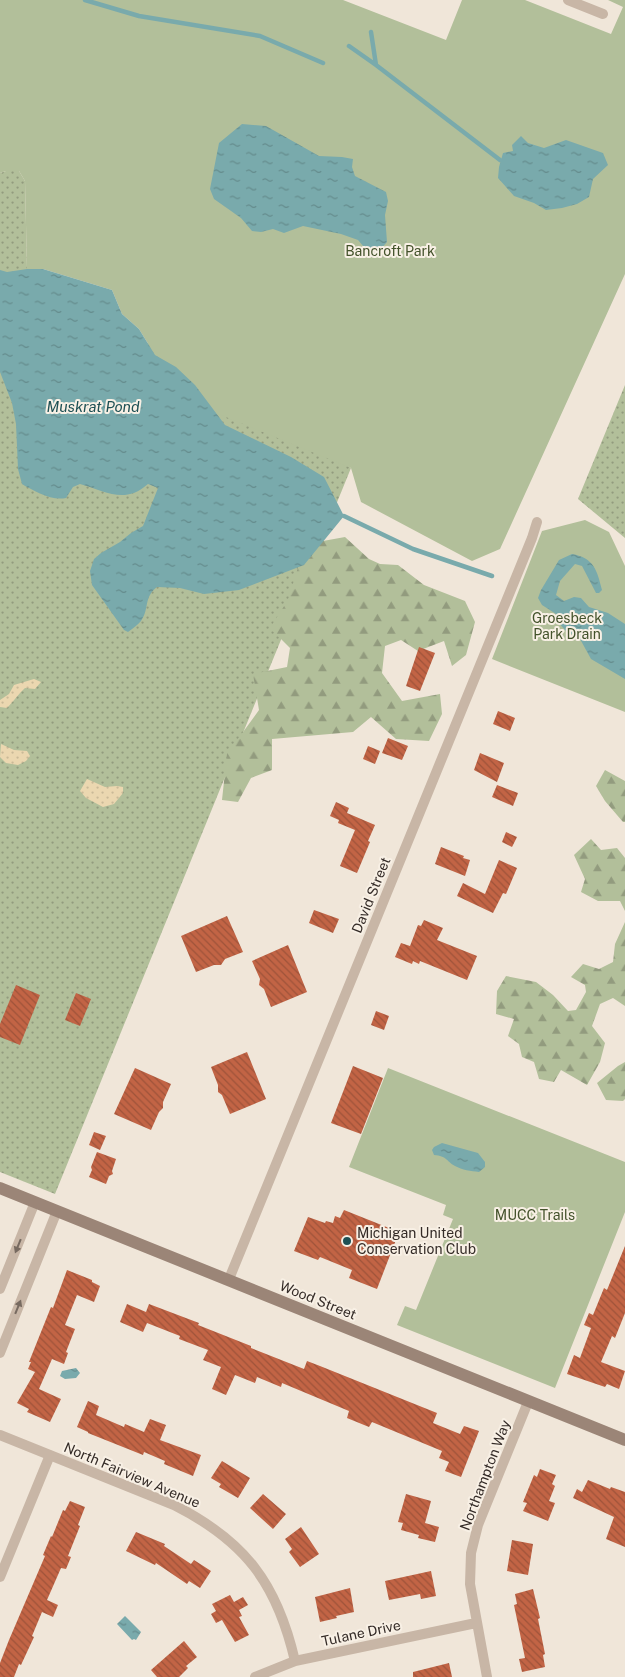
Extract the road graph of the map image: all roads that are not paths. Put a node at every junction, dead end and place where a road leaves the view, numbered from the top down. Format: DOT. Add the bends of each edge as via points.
graph roads {
  1 [pos="568,0"];
  2 [pos="603,14"];
  3 [pos="537,522"];
  4 [pos="0,1188"];
  5 [pos="35,1202"];
  6 [pos="57,1211"];
  7 [pos="229,1279"];
  8 [pos="0,1289"];
  9 [pos="0,1353"];
  10 [pos="528,1402"];
  11 [pos="0,1435"];
  12 [pos="625,1440"];
  13 [pos="50,1455"];
  14 [pos="0,1577"];
  15 [pos="476,1623"];
  16 [pos="295,1661"];
  17 [pos="254,1677"];
  18 [pos="487,1677"];
  1 -- 2 [label="street"];
  3 -- 7 [label="street, David Street"];
  4 -- 5 [label="street, Wood Street"];
  5 -- 6 [label="street, Wood Street"];
  5 -- 8 [label="street, one-way"];
  6 -- 7 [label="street, Wood Street"];
  9 -- 6 [label="street, one-way"];
  7 -- 10 [label="street, Wood Street"];
  10 -- 12 [label="street, Wood Street"];
  10 -- 15 [label="street, Northampton Way" via="478,1525 471,1553 470,1584"];
  11 -- 13 [label="street, North Fairview Avenue"];
  13 -- 14 [label="street"];
  13 -- 16 [label="street, North Fairview Avenue" via="174,1505 220,1531 254,1564 266,1582 288,1632"];
  15 -- 16 [label="street, Tulane Drive"];
  15 -- 18 [label="street, Northampton Way"];
  16 -- 17 [label="street, Tulane Drive"];
}
